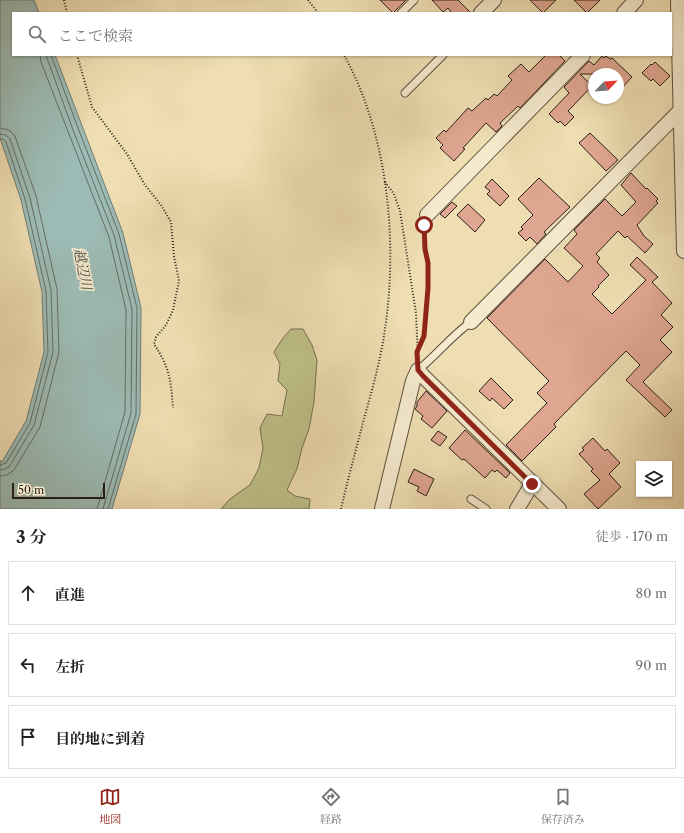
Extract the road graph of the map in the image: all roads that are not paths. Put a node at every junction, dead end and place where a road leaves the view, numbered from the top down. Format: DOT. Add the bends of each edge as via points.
graph roads {
  1 [pos="414,0"];
  2 [pos="494,0"];
  3 [pos="636,0"];
  4 [pos="678,0"];
  5 [pos="402,12"];
  6 [pos="482,12"];
  7 [pos="625,12"];
  8 [pos="442,56"];
  9 [pos="582,56"];
  10 [pos="405,92"];
  11 [pos="681,110"];
  12 [pos="427,215"];
  13 [pos="684,251"];
  14 [pos="471,322"];
  15 [pos="418,370"];
  16 [pos="532,484"];
  17 [pos="471,499"];
  18 [pos="382,509"];
  19 [pos="486,509"];
  20 [pos="517,509"];
  21 [pos="559,509"];
  1 -- 5 [label="lane"];
  2 -- 6 [label="street"];
  3 -- 7 [label="street"];
  4 -- 11 [label="street"];
  8 -- 10 [label="lane"];
  9 -- 12 [label="street"];
  11 -- 13 [label="street"];
  11 -- 14 [label="street"];
  14 -- 15 [label="lane" via="458,331"];
  15 -- 16 [label="street"];
  15 -- 18 [label="street" via="413,381"];
  16 -- 20 [label="street"];
  16 -- 21 [label="street"];
  17 -- 19 [label="lane"];
}
